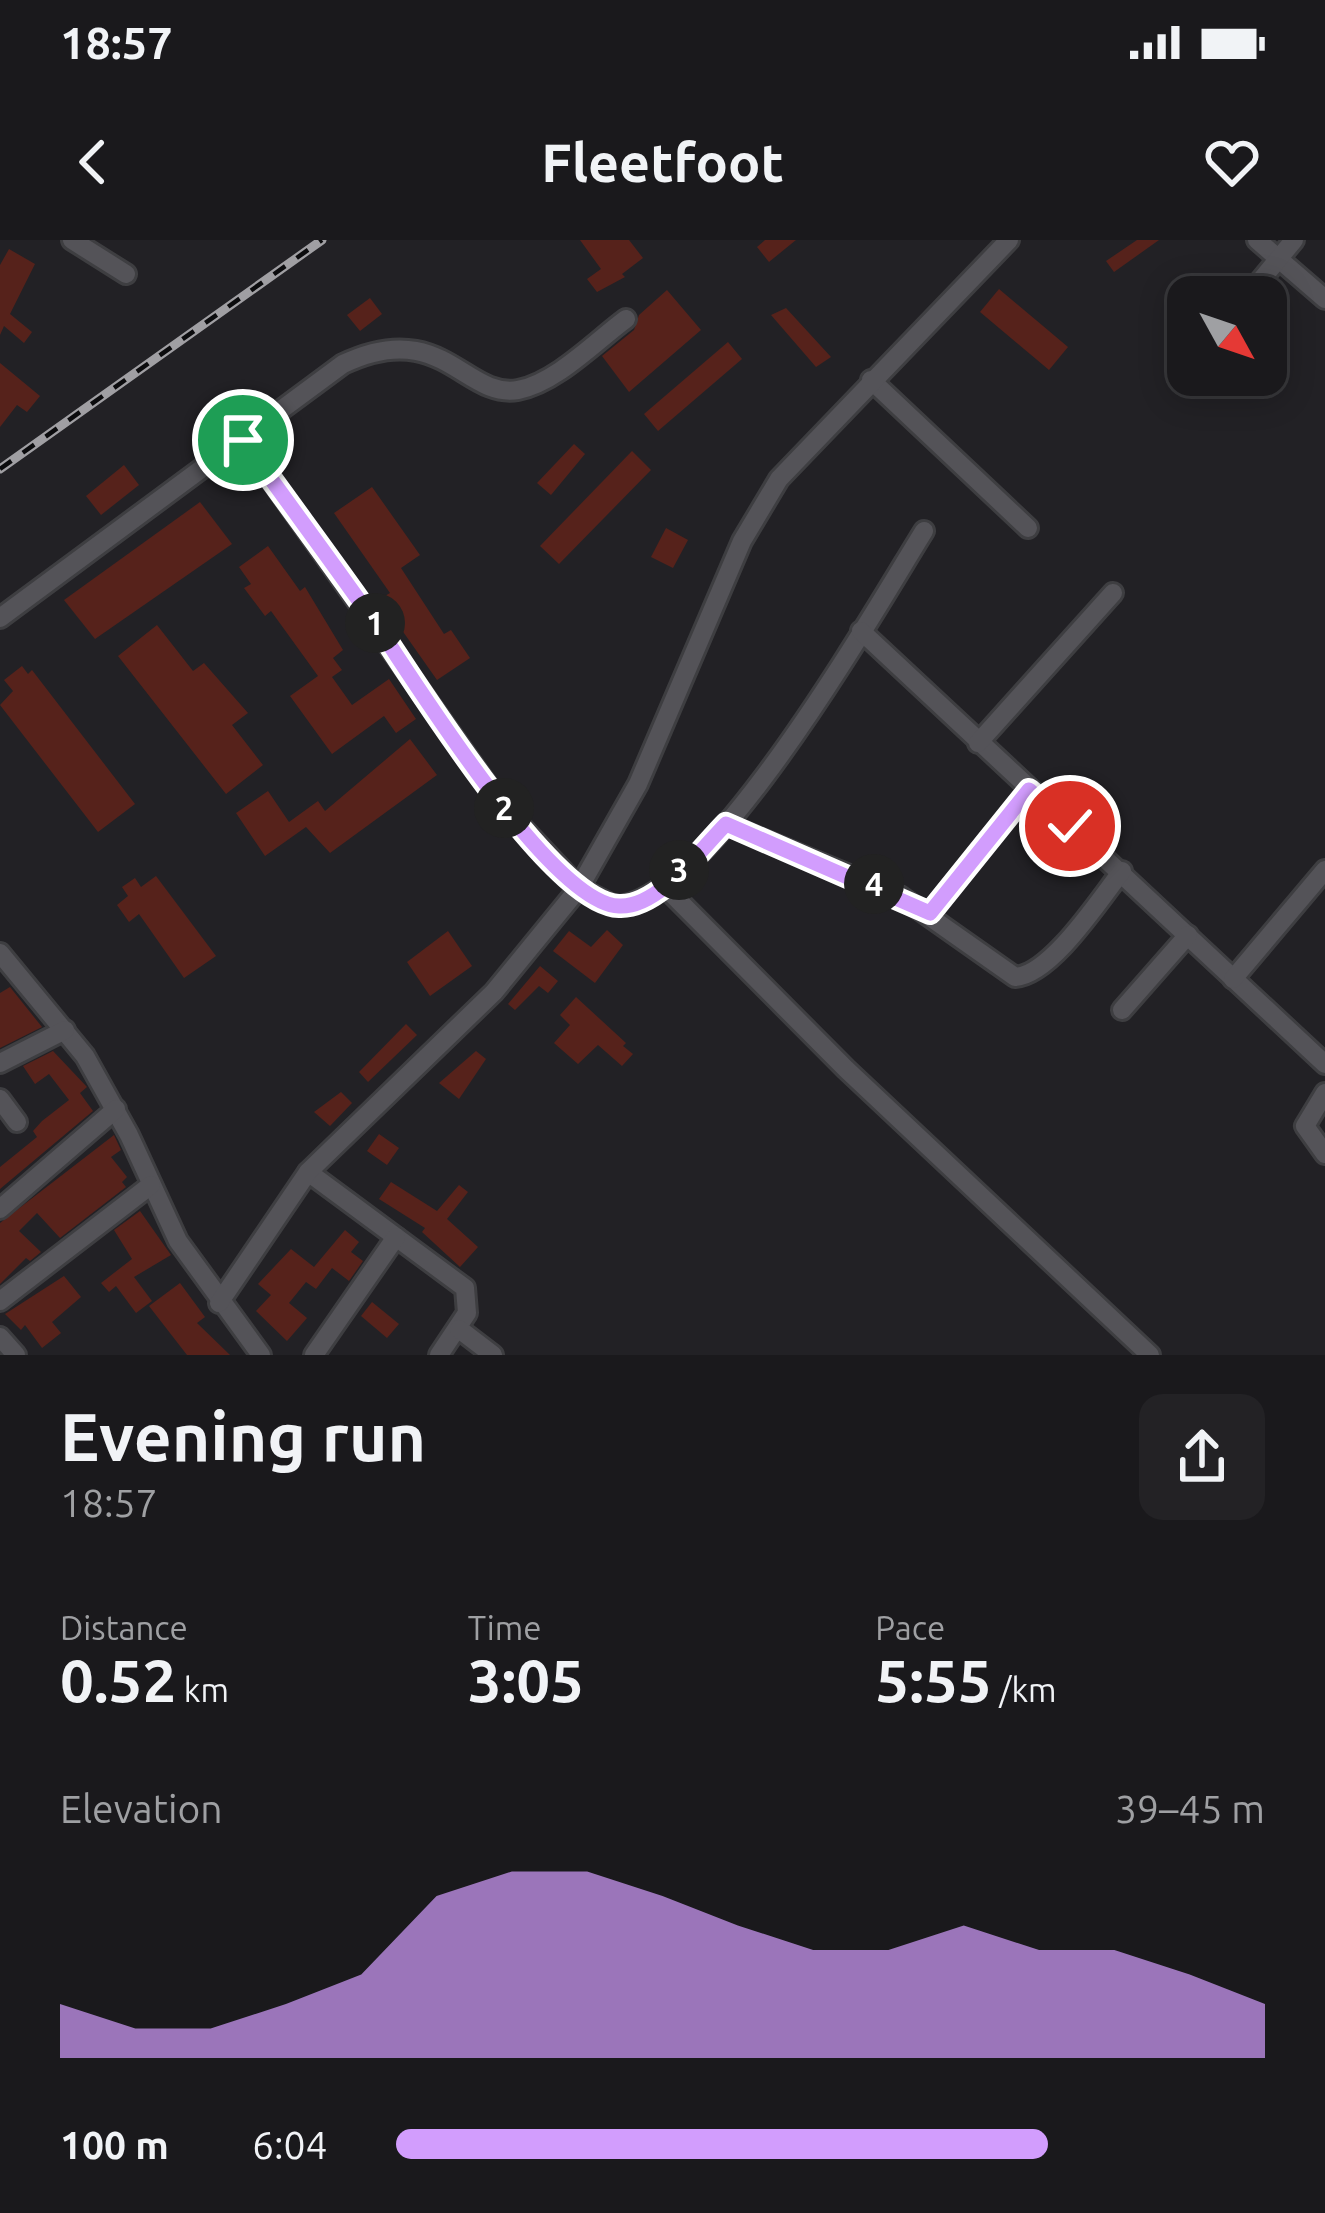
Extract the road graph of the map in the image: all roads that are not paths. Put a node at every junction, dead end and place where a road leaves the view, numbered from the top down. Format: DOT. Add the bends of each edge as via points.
graph roads {
  1 [pos="72,240"];
  2 [pos="1009,240"];
  3 [pos="1257,240"];
  4 [pos="1294,240"];
  5 [pos="1277,260"];
  6 [pos="126,274"];
  7 [pos="1264,276"];
  8 [pos="1325,299"];
  9 [pos="626,319"];
  10 [pos="872,380"];
  11 [pos="243,440"];
  12 [pos="1028,528"];
  13 [pos="924,531"];
  14 [pos="1113,593"];
  15 [pos="0,618"];
  16 [pos="861,632"];
  17 [pos="978,743"];
  18 [pos="1029,790"];
  19 [pos="726,824"];
  20 [pos="1325,870"];
  21 [pos="1122,871"];
  22 [pos="663,885"];
  23 [pos="579,888"];
  24 [pos="930,913"];
  25 [pos="1188,935"];
  26 [pos="0,953"];
  27 [pos="1233,979"];
  28 [pos="1122,1010"];
  29 [pos="65,1030"];
  30 [pos="1321,1053"];
  31 [pos="0,1063"];
  32 [pos="1325,1093"];
  33 [pos="0,1099"];
  34 [pos="116,1108"];
  35 [pos="17,1122"];
  36 [pos="1325,1154"];
  37 [pos="308,1172"];
  38 [pos="151,1185"];
  39 [pos="0,1209"];
  40 [pos="396,1237"];
  41 [pos="0,1301"];
  42 [pos="219,1303"];
  43 [pos="459,1330"];
  44 [pos="0,1337"];
  45 [pos="16,1355"];
  46 [pos="261,1355"];
  47 [pos="314,1355"];
  48 [pos="439,1355"];
  49 [pos="493,1355"];
  50 [pos="1150,1355"];
  1 -- 6 [label="street"];
  2 -- 10 [label="street"];
  3 -- 5 [label="street"];
  4 -- 5 [label="street"];
  5 -- 7 [label="street"];
  5 -- 8 [label="street"];
  9 -- 11 [label="street" via="516,391 420,350 367,353"];
  10 -- 12 [label="street"];
  10 -- 23 [label="street" via="758,509 638,784"];
  11 -- 15 [label="street"];
  11 -- 23 [label="street" via="490,790"];
  13 -- 16 [label="street"];
  14 -- 17 [label="street"];
  16 -- 17 [label="street"];
  16 -- 19 [label="street"];
  17 -- 18 [label="street"];
  18 -- 21 [label="street"];
  18 -- 24 [label="street"];
  19 -- 22 [label="street"];
  19 -- 24 [label="street"];
  20 -- 27 [label="street"];
  21 -- 24 [label="street" via="1054,953 1022,977"];
  21 -- 25 [label="street"];
  22 -- 23 [label="street" via="626,906"];
  22 -- 50 [label="street"];
  23 -- 37 [label="street" via="494,992"];
  25 -- 27 [label="street"];
  25 -- 28 [label="street"];
  26 -- 29 [label="street"];
  27 -- 30 [label="street"];
  29 -- 31 [label="street"];
  29 -- 34 [label="street"];
  32 -- 36 [label="street" via="1305,1126"];
  33 -- 35 [label="street"];
  34 -- 38 [label="street"];
  34 -- 39 [label="street"];
  37 -- 40 [label="street"];
  37 -- 42 [label="street"];
  38 -- 41 [label="street"];
  38 -- 42 [label="street"];
  40 -- 43 [label="street" via="465,1288 469,1306"];
  40 -- 47 [label="street"];
  42 -- 46 [label="street"];
  43 -- 48 [label="street"];
  43 -- 49 [label="street"];
  44 -- 45 [label="street"];
}
